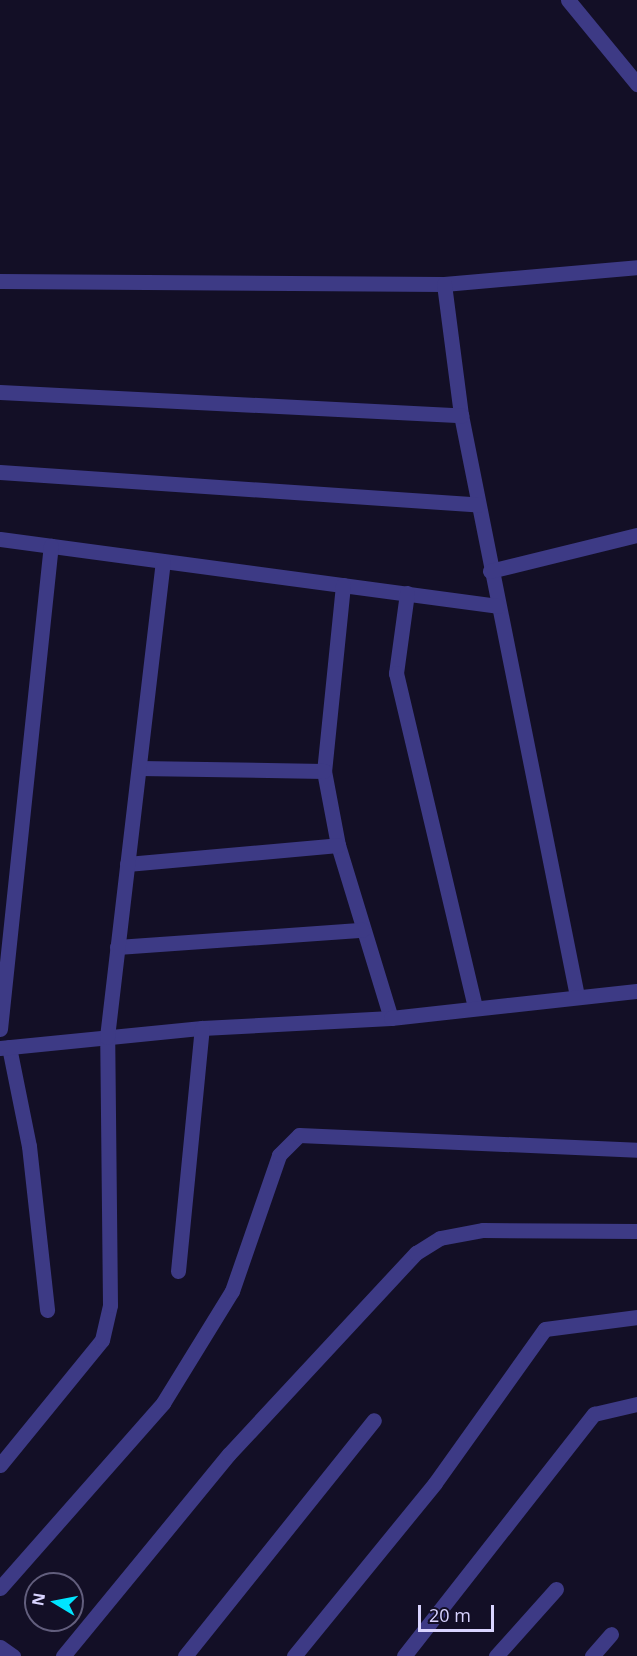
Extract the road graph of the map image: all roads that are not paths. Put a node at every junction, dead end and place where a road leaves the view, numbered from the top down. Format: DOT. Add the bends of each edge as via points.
graph roads {
  1 [pos="568,0"];
  2 [pos="637,84"];
  3 [pos="637,267"];
  4 [pos="0,281"];
  5 [pos="444,284"];
  6 [pos="0,392"];
  7 [pos="461,415"];
  8 [pos="0,472"];
  9 [pos="478,505"];
  10 [pos="637,535"];
  11 [pos="0,539"];
  12 [pos="51,546"];
  13 [pos="162,561"];
  14 [pos="490,571"];
  15 [pos="343,585"];
  16 [pos="407,593"];
  17 [pos="498,606"];
  18 [pos="139,768"];
  19 [pos="324,771"];
  20 [pos="338,845"];
  21 [pos="127,864"];
  22 [pos="362,930"];
  23 [pos="117,947"];
  24 [pos="637,991"];
  25 [pos="578,996"];
  26 [pos="475,1008"];
  27 [pos="391,1018"];
  28 [pos="202,1028"];
  29 [pos="0,1029"];
  30 [pos="107,1037"];
  31 [pos="4,1047"];
  32 [pos="637,1150"];
  33 [pos="637,1232"];
  34 [pos="178,1271"];
  35 [pos="47,1310"];
  36 [pos="637,1317"];
  37 [pos="637,1404"];
  38 [pos="374,1420"];
  39 [pos="0,1465"];
  40 [pos="0,1588"];
  41 [pos="556,1589"];
  42 [pos="611,1634"];
  43 [pos="0,1647"];
  44 [pos="13,1656"];
  45 [pos="63,1656"];
  46 [pos="185,1656"];
  47 [pos="294,1656"];
  48 [pos="404,1656"];
  49 [pos="496,1656"];
  50 [pos="592,1656"];
  1 -- 2 [label="street"];
  3 -- 5 [label="street"];
  4 -- 5 [label="street"];
  5 -- 7 [label="street"];
  6 -- 7 [label="street"];
  7 -- 9 [label="street"];
  8 -- 9 [label="street"];
  9 -- 14 [label="street"];
  10 -- 14 [label="street"];
  11 -- 12 [label="street"];
  12 -- 13 [label="street"];
  12 -- 29 [label="street"];
  13 -- 15 [label="street"];
  13 -- 18 [label="street"];
  14 -- 17 [label="street"];
  15 -- 16 [label="street"];
  15 -- 19 [label="street"];
  16 -- 17 [label="street"];
  16 -- 26 [label="street" via="396,673"];
  17 -- 25 [label="street"];
  18 -- 19 [label="street"];
  18 -- 21 [label="street"];
  19 -- 20 [label="street"];
  20 -- 21 [label="street"];
  20 -- 22 [label="street"];
  21 -- 23 [label="street"];
  22 -- 23 [label="street"];
  22 -- 27 [label="street"];
  23 -- 30 [label="street"];
  24 -- 25 [label="street"];
  25 -- 26 [label="street"];
  26 -- 27 [label="street"];
  27 -- 28 [label="street"];
  28 -- 30 [label="street"];
  28 -- 34 [label="street"];
  30 -- 31 [label="street"];
  30 -- 39 [label="street" via="113,1245 102,1341"];
  31 -- 35 [label="street" via="29,1146"];
  32 -- 40 [label="street" via="298,1136 279,1155 232,1291 163,1403"];
  33 -- 45 [label="street" via="483,1230 440,1238 417,1252 236,1445"];
  36 -- 47 [label="street" via="545,1329 435,1483"];
  37 -- 48 [label="street" via="594,1414"];
  38 -- 46 [label="street"];
  41 -- 49 [label="street"];
  42 -- 50 [label="street"];
  43 -- 44 [label="street"];
}
